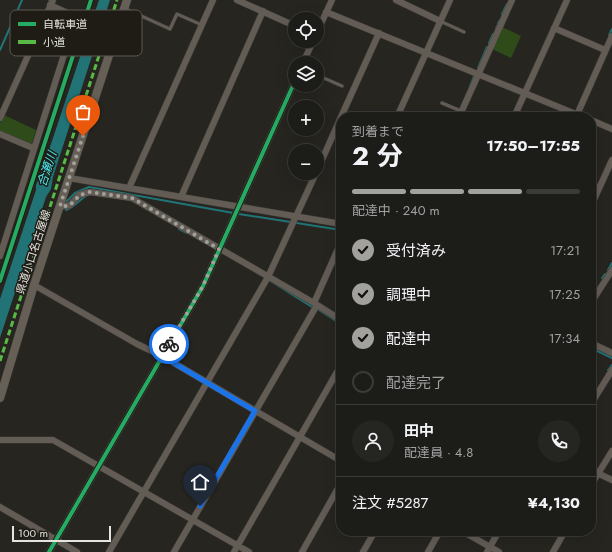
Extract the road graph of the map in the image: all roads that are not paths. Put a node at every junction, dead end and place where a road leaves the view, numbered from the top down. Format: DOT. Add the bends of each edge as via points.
graph roads {
  1 [pos="213,0"];
  2 [pos="237,0"];
  3 [pos="332,0"];
  4 [pos="396,0"];
  5 [pos="450,0"];
  6 [pos="512,0"];
  7 [pos="567,0"];
  8 [pos="52,3"];
  9 [pos="126,4"];
  10 [pos="64,10"];
  11 [pos="137,10"];
  12 [pos="263,12"];
  13 [pos="326,12"];
  14 [pos="142,13"];
  15 [pos="324,16"];
  16 [pos="440,21"];
  17 [pos="288,23"];
  18 [pos="202,25"];
  19 [pos="554,28"];
  20 [pos="464,32"];
  21 [pos="379,34"];
  22 [pos="612,36"];
  23 [pos="606,50"];
  24 [pos="426,53"];
  25 [pos="28,56"];
  26 [pos="63,56"];
  27 [pos="109,56"];
  28 [pos="478,74"];
  29 [pos="324,78"];
  30 [pos="342,86"];
  31 [pos="290,92"];
  32 [pos="525,93"];
  33 [pos="442,103"];
  34 [pos="343,112"];
  35 [pos="399,112"];
  36 [pos="457,112"];
  37 [pos="461,112"];
  38 [pos="516,112"];
  39 [pos="567,112"];
  40 [pos="578,112"];
  41 [pos="0,118"];
  42 [pos="596,122"];
  43 [pos="336,128"];
  44 [pos="612,129"];
  45 [pos="0,134"];
  46 [pos="33,148"];
  47 [pos="324,156"];
  48 [pos="612,160"];
  49 [pos="69,178"];
  50 [pos="313,180"];
  51 [pos="129,188"];
  52 [pos="596,195"];
  53 [pos="180,197"];
  54 [pos="60,206"];
  55 [pos="236,211"];
  56 [pos="295,221"];
  57 [pos="336,224"];
  58 [pos="219,249"];
  59 [pos="336,254"];
  60 [pos="0,256"];
  61 [pos="612,270"];
  62 [pos="268,277"];
  63 [pos="34,285"];
  64 [pos="596,295"];
  65 [pos="315,304"];
  66 [pos="336,317"];
  67 [pos="596,345"];
  68 [pos="612,353"];
  69 [pos="162,356"];
  70 [pos="612,370"];
  71 [pos="336,373"];
  72 [pos="206,382"];
  73 [pos="596,396"];
  74 [pos="0,398"];
  75 [pos="255,411"];
  76 [pos="300,437"];
  77 [pos="0,440"];
  78 [pos="612,451"];
  79 [pos="336,458"];
  80 [pos="99,465"];
  81 [pos="598,473"];
  82 [pos="596,476"];
  83 [pos="612,480"];
  84 [pos="143,491"];
  85 [pos="336,492"];
  86 [pos="0,507"];
  87 [pos="193,520"];
  88 [pos="372,536"];
  89 [pos="437,536"];
  90 [pos="470,536"];
  91 [pos="496,536"];
  92 [pos="562,536"];
  93 [pos="56,540"];
  94 [pos="238,546"];
  95 [pos="489,549"];
  96 [pos="49,552"];
  97 [pos="77,552"];
  98 [pos="109,552"];
  99 [pos="174,552"];
  100 [pos="234,552"];
  101 [pos="249,552"];
  102 [pos="302,552"];
  103 [pos="363,552"];
  104 [pos="428,552"];
  105 [pos="499,552"];
  106 [pos="553,552"];
  1 -- 18 [label="street"];
  2 -- 12 [label="street"];
  3 -- 13 [label="street"];
  4 -- 16 [label="street"];
  5 -- 16 [label="street"];
  6 -- 28 [label="street"];
  7 -- 19 [label="street"];
  8 -- 10 [label="street"];
  9 -- 11 [label="lane"];
  12 -- 17 [label="street"];
  12 -- 53 [label="street"];
  13 -- 15 [label="street"];
  13 -- 21 [label="street"];
  14 -- 18 [label="lane" via="170,29 177,14"];
  16 -- 20 [label="lane"];
  16 -- 24 [label="street"];
  18 -- 51 [label="street"];
  19 -- 23 [label="street"];
  19 -- 32 [label="street"];
  21 -- 24 [label="street"];
  21 -- 34 [label="street"];
  22 -- 23 [label="street"];
  23 -- 40 [label="street"];
  24 -- 28 [label="street"];
  24 -- 35 [label="street"];
  25 -- 41 [label="street"];
  26 -- 46 [label="street"];
  27 -- 49 [label="main road, 県道小口名古屋線"];
  28 -- 32 [label="street"];
  28 -- 37 [label="street"];
  29 -- 30 [label="lane"];
  31 -- 55 [label="street"];
  32 -- 38 [label="street"];
  32 -- 39 [label="street"];
  33 -- 36 [label="lane"];
  42 -- 44 [label="street"];
  43 -- 47 [label="street"];
  45 -- 46 [label="street"];
  46 -- 60 [label="street"];
  48 -- 52 [label="street"];
  49 -- 51 [label="street"];
  49 -- 54 [label="main road, 県道小口名古屋線"];
  50 -- 56 [label="street"];
  51 -- 53 [label="street"];
  53 -- 55 [label="street"];
  54 -- 58 [label="street" via="70,205 80,195 90,192 132,198"];
  54 -- 63 [label="main road, 県道小口名古屋線"];
  55 -- 56 [label="street"];
  55 -- 58 [label="street"];
  56 -- 57 [label="street"];
  56 -- 62 [label="street"];
  58 -- 62 [label="street"];
  58 -- 69 [label="street" via="203,286"];
  59 -- 65 [label="street"];
  61 -- 64 [label="street"];
  62 -- 65 [label="street"];
  62 -- 72 [label="street"];
  63 -- 69 [label="street"];
  63 -- 74 [label="main road, 県道小口名古屋線"];
  65 -- 66 [label="street"];
  65 -- 75 [label="street"];
  67 -- 68 [label="street"];
  69 -- 72 [label="street"];
  69 -- 80 [label="street"];
  70 -- 73 [label="street"];
  71 -- 76 [label="street"];
  72 -- 75 [label="street"];
  72 -- 84 [label="street"];
  75 -- 76 [label="street"];
  75 -- 87 [label="street"];
  76 -- 79 [label="street"];
  76 -- 94 [label="street"];
  77 -- 80 [label="street" via="53,440"];
  78 -- 81 [label="street"];
  80 -- 84 [label="street"];
  80 -- 93 [label="street"];
  81 -- 82 [label="street"];
  81 -- 83 [label="street"];
  84 -- 87 [label="street"];
  84 -- 98 [label="street"];
  85 -- 102 [label="street"];
  86 -- 93 [label="street"];
  87 -- 94 [label="street"];
  87 -- 99 [label="street"];
  88 -- 103 [label="street"];
  89 -- 104 [label="street"];
  90 -- 95 [label="street"];
  91 -- 95 [label="street"];
  92 -- 106 [label="street"];
  93 -- 96 [label="street"];
  93 -- 97 [label="street"];
  94 -- 100 [label="street"];
  94 -- 101 [label="street"];
  95 -- 105 [label="street"];
}
